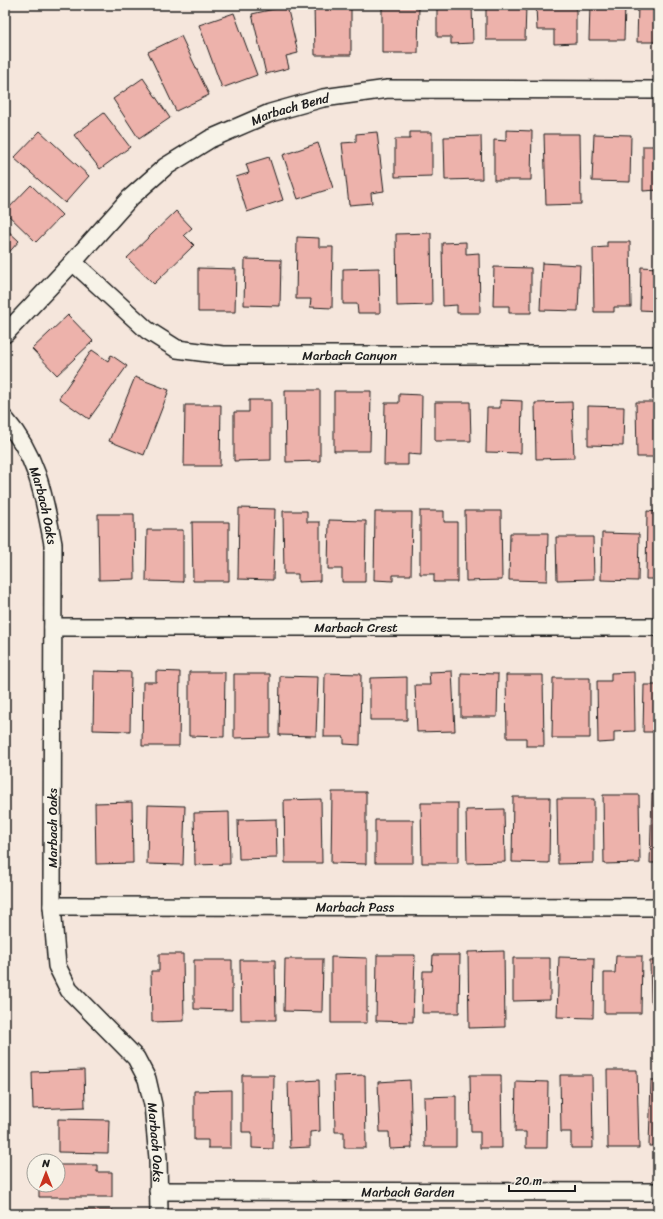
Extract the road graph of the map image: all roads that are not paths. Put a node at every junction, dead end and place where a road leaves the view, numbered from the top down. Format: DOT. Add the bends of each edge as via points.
graph roads {
  1 [pos="658,90"];
  2 [pos="73,262"];
  3 [pos="5,334"];
  4 [pos="658,355"];
  5 [pos="5,419"];
  6 [pos="53,627"];
  7 [pos="658,627"];
  8 [pos="52,906"];
  9 [pos="658,907"];
  10 [pos="158,1191"];
  11 [pos="658,1192"];
  12 [pos="159,1214"];
  1 -- 2 [label="street, Marbach Bend" via="388,89 323,98 270,113 210,139 165,167 130,198"];
  2 -- 3 [label="street, Marbach Bend"];
  2 -- 4 [label="street, Marbach Canyon" via="147,330 177,350 223,355"];
  5 -- 6 [label="street, Marbach Oaks" via="18,434 32,460 42,488 53,544"];
  6 -- 7 [label="street, Marbach Crest"];
  6 -- 8 [label="street, Marbach Oaks"];
  8 -- 9 [label="street, Marbach Pass"];
  8 -- 10 [label="street, Marbach Oaks" via="57,966 69,990 136,1058 148,1079 158,1158"];
  10 -- 11 [label="street, Marbach Garden"];
  10 -- 12 [label="street, Marbach Oaks"];
}
